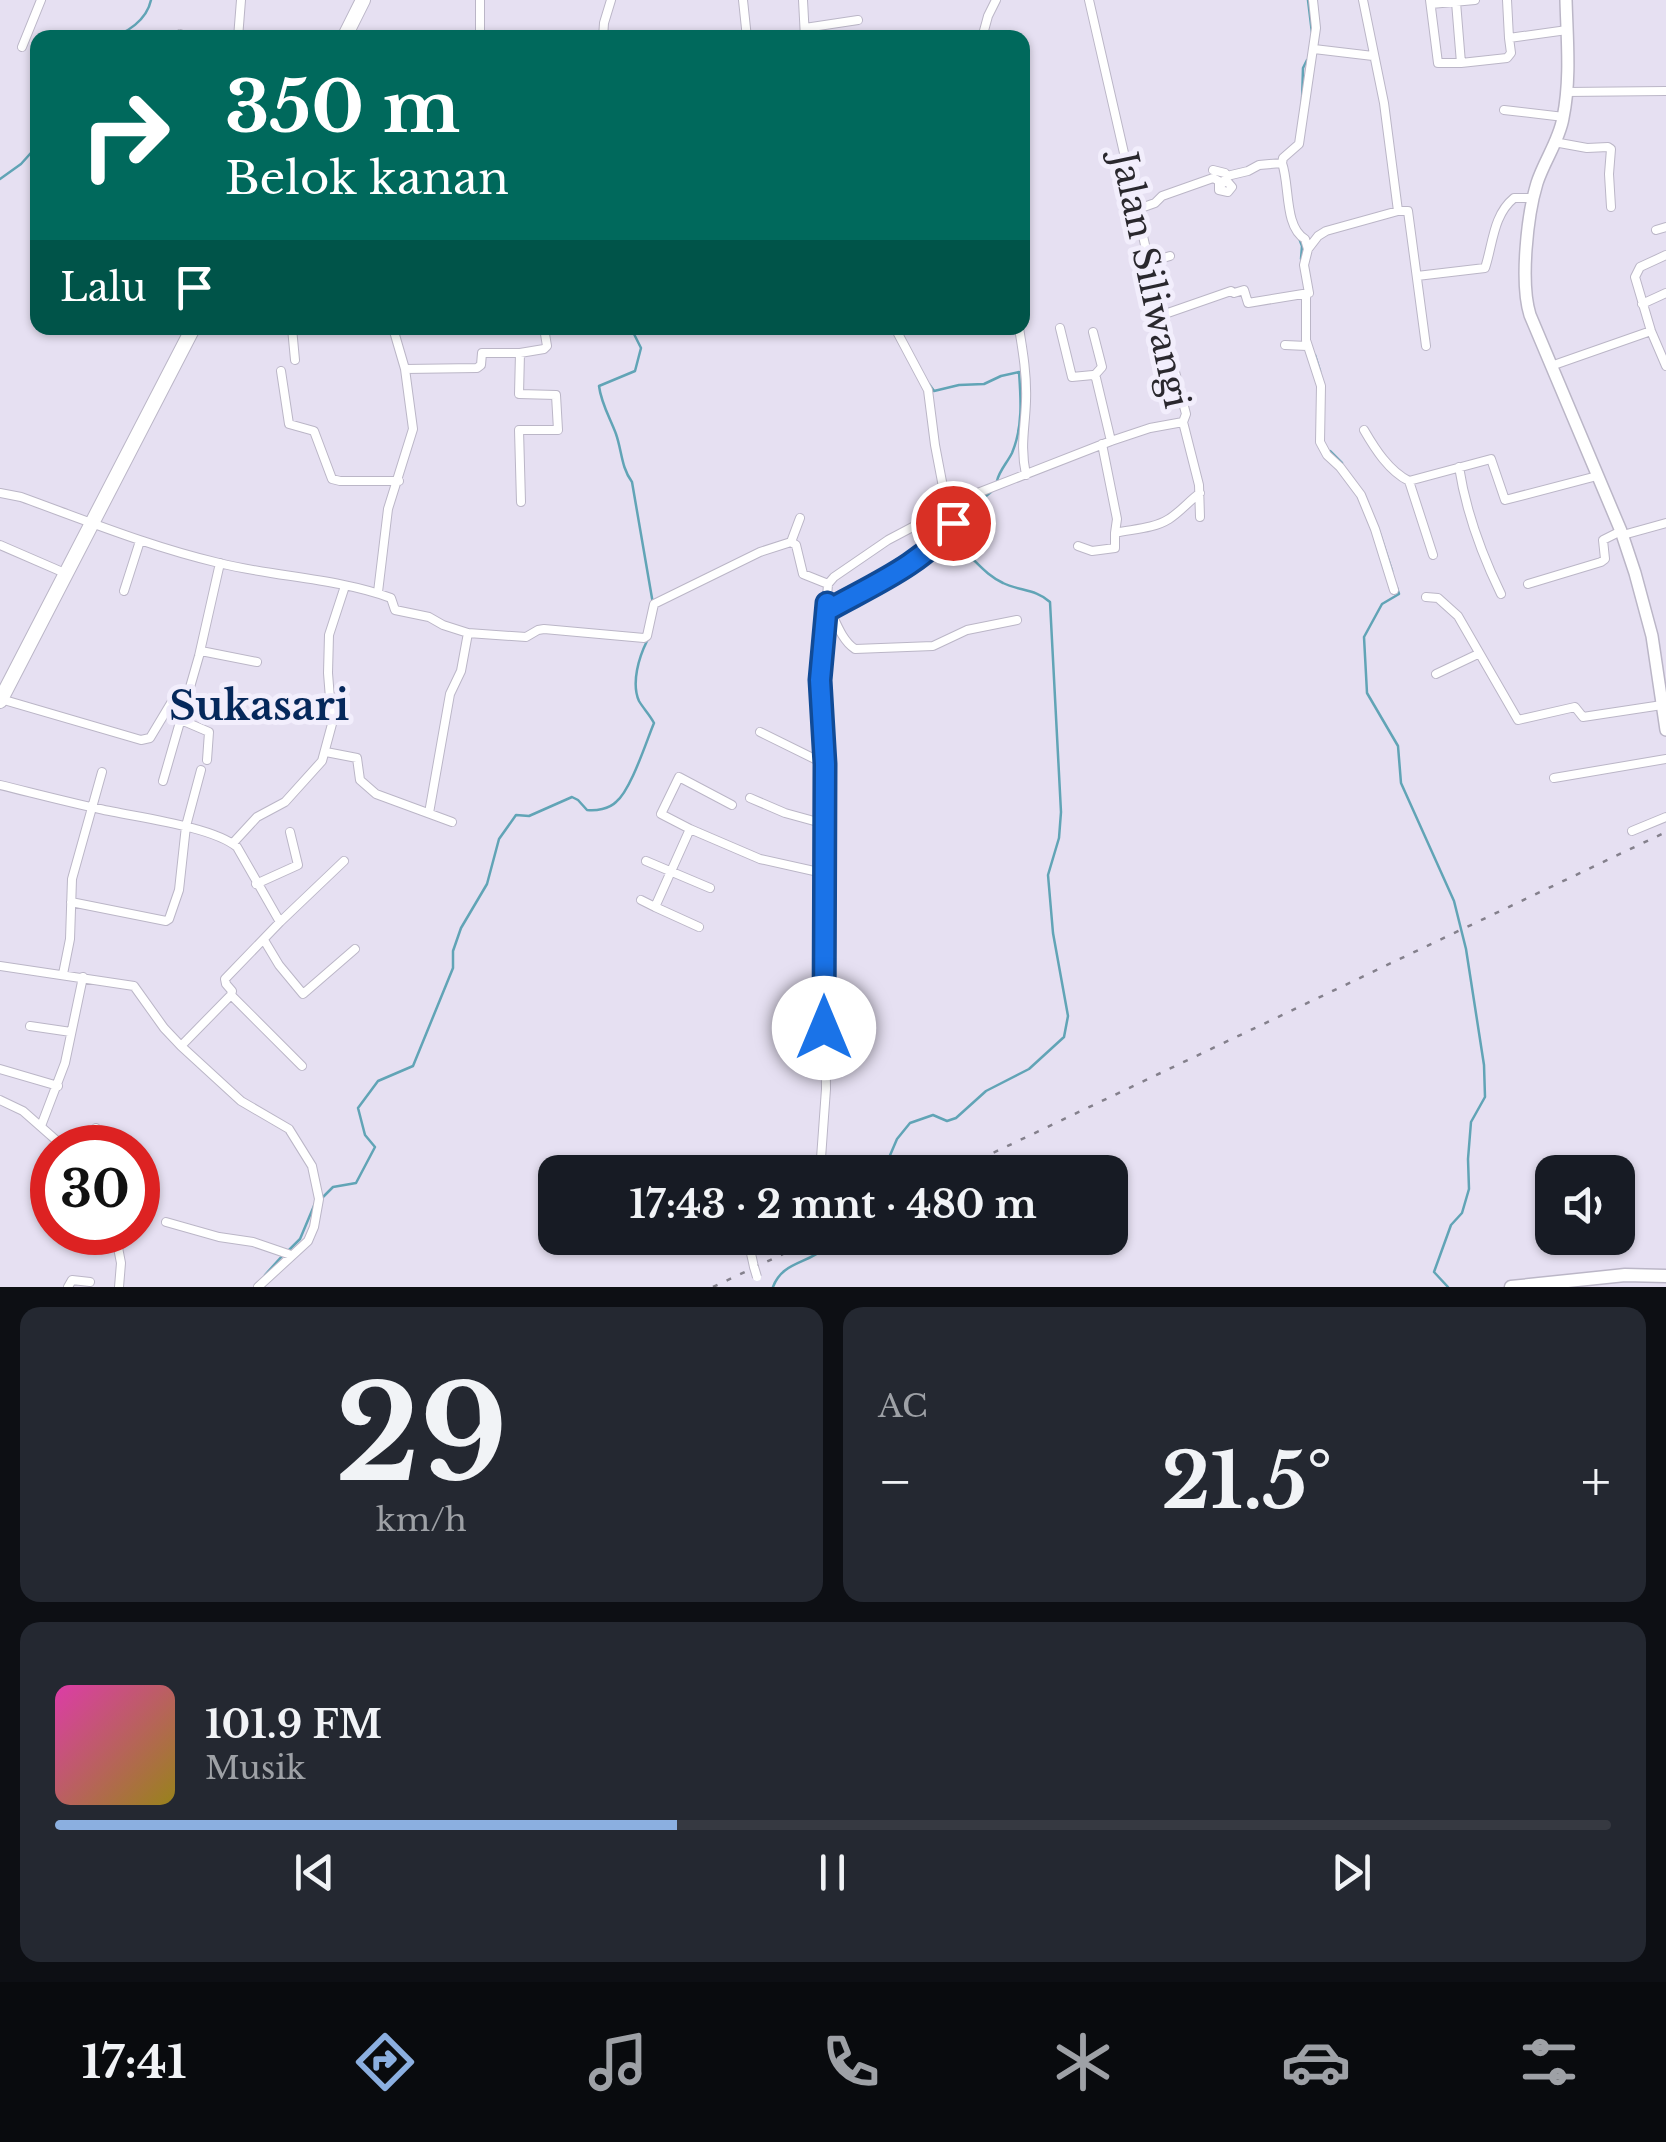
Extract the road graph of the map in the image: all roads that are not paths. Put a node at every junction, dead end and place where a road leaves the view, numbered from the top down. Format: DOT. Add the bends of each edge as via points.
graph roads {
  1 [pos="41,0"];
  2 [pos="241,0"];
  3 [pos="363,0"];
  4 [pos="480,0"];
  5 [pos="611,0"];
  6 [pos="743,0"];
  7 [pos="804,0"];
  8 [pos="996,0"];
  9 [pos="1090,0"];
  10 [pos="1314,0"];
  11 [pos="1363,0"];
  12 [pos="1475,0"];
  13 [pos="1507,0"];
  14 [pos="1566,0"];
  15 [pos="1430,2"];
  16 [pos="1456,2"];
  17 [pos="858,20"];
  18 [pos="239,30"];
  19 [pos="348,30"];
  20 [pos="480,30"];
  21 [pos="603,30"];
  22 [pos="746,30"];
  23 [pos="805,30"];
  24 [pos="817,30"];
  25 [pos="984,30"];
  26 [pos="1567,30"];
  27 [pos="1509,38"];
  28 [pos="22,48"];
  29 [pos="1314,49"];
  30 [pos="1373,56"];
  31 [pos="1461,63"];
  32 [pos="1666,91"];
  33 [pos="1566,92"];
  34 [pos="1504,110"];
  35 [pos="1564,117"];
  36 [pos="1554,142"];
  37 [pos="1282,163"];
  38 [pos="1213,170"];
  39 [pos="1224,179"];
  40 [pos="1533,198"];
  41 [pos="1611,207"];
  42 [pos="1138,209"];
  43 [pos="1398,211"];
  44 [pos="1666,227"];
  45 [pos="1656,230"];
  46 [pos="1308,249"];
  47 [pos="1666,255"];
  48 [pos="1170,256"];
  49 [pos="1150,262"];
  50 [pos="1418,276"];
  51 [pos="1307,293"];
  52 [pos="1666,293"];
  53 [pos="1642,304"];
  54 [pos="1162,315"];
  55 [pos="1060,328"];
  56 [pos="1651,331"];
  57 [pos="1093,332"];
  58 [pos="189,335"];
  59 [pos="293,335"];
  60 [pos="395,335"];
  61 [pos="544,335"];
  62 [pos="899,335"];
  63 [pos="1020,335"];
  64 [pos="1288,345"];
  65 [pos="1306,346"];
  66 [pos="1426,346"];
  67 [pos="520,353"];
  68 [pos="295,360"];
  69 [pos="1551,366"];
  70 [pos="1666,366"];
  71 [pos="405,369"];
  72 [pos="281,371"];
  73 [pos="1094,376"];
  74 [pos="1183,422"];
  75 [pos="1364,430"];
  76 [pos="1106,442"];
  77 [pos="1458,467"];
  78 [pos="1026,475"];
  79 [pos="1597,476"];
  80 [pos="399,481"];
  81 [pos="1409,481"];
  82 [pos="1200,492"];
  83 [pos="0,493"];
  84 [pos="962,501"];
  85 [pos="520,502"];
  86 [pos="947,508"];
  87 [pos="800,518"];
  88 [pos="1200,518"];
  89 [pos="93,523"];
  90 [pos="1666,523"];
  91 [pos="1115,533"];
  92 [pos="1622,533"];
  93 [pos="140,541"];
  94 [pos="791,542"];
  95 [pos="0,545"];
  96 [pos="1078,546"];
  97 [pos="1433,555"];
  98 [pos="220,563"];
  99 [pos="67,574"];
  100 [pos="828,584"];
  101 [pos="1528,584"];
  102 [pos="345,586"];
  103 [pos="1394,590"];
  104 [pos="124,591"];
  105 [pos="378,592"];
  106 [pos="1501,594"];
  107 [pos="1426,597"];
  108 [pos="829,606"];
  109 [pos="1017,620"];
  110 [pos="468,633"];
  111 [pos="200,650"];
  112 [pos="1478,654"];
  113 [pos="257,662"];
  114 [pos="1436,674"];
  115 [pos="1,700"];
  116 [pos="171,703"];
  117 [pos="1662,705"];
  118 [pos="181,720"];
  119 [pos="1666,730"];
  120 [pos="760,732"];
  121 [pos="326,752"];
  122 [pos="1666,758"];
  123 [pos="207,760"];
  124 [pos="825,764"];
  125 [pos="201,770"];
  126 [pos="102,772"];
  127 [pos="1554,778"];
  128 [pos="163,780"];
  129 [pos="0,785"];
  130 [pos="750,798"];
  131 [pos="732,805"];
  132 [pos="92,808"];
  133 [pos="429,814"];
  134 [pos="1666,817"];
  135 [pos="452,822"];
  136 [pos="825,824"];
  137 [pos="186,826"];
  138 [pos="690,829"];
  139 [pos="1632,831"];
  140 [pos="290,832"];
  141 [pos="233,844"];
  142 [pos="646,860"];
  143 [pos="344,861"];
  144 [pos="672,872"];
  145 [pos="824,873"];
  146 [pos="256,884"];
  147 [pos="710,888"];
  148 [pos="641,900"];
  149 [pos="71,902"];
  150 [pos="655,906"];
  151 [pos="280,922"];
  152 [pos="699,926"];
  153 [pos="264,940"];
  154 [pos="355,950"];
  155 [pos="0,966"];
  156 [pos="63,974"];
  157 [pos="83,977"];
  158 [pos="232,996"];
  159 [pos="30,1026"];
  160 [pos="70,1032"];
  161 [pos="181,1046"];
  162 [pos="302,1066"];
  163 [pos="0,1069"];
  164 [pos="58,1086"];
  165 [pos="0,1100"];
  166 [pos="40,1125"];
  167 [pos="41,1125"];
  168 [pos="821,1155"];
  169 [pos="166,1222"];
  170 [pos="119,1255"];
  171 [pos="751,1255"];
  172 [pos="291,1256"];
  173 [pos="1666,1276"];
  174 [pos="90,1282"];
  175 [pos="758,1282"];
  176 [pos="68,1287"];
  177 [pos="119,1287"];
  178 [pos="258,1287"];
  179 [pos="1511,1287"];
  1 -- 28 [label="street"];
  2 -- 18 [label="street"];
  3 -- 19 [label="highway"];
  4 -- 20 [label="street"];
  5 -- 21 [label="street"];
  6 -- 22 [label="street"];
  7 -- 23 [label="street"];
  8 -- 25 [label="street"];
  9 -- 42 [label="street, Jalan Siliwangi"];
  10 -- 29 [label="street"];
  11 -- 30 [label="street"];
  12 -- 16 [label="street"];
  13 -- 27 [label="street"];
  14 -- 26 [label="street"];
  15 -- 16 [label="street"];
  15 -- 31 [label="street" via="1438,63"];
  16 -- 31 [label="street"];
  17 -- 24 [label="street"];
  26 -- 27 [label="street"];
  26 -- 33 [label="street"];
  27 -- 31 [label="street" via="1509,57"];
  29 -- 30 [label="street"];
  29 -- 37 [label="street" via="1299,144"];
  30 -- 43 [label="street"];
  32 -- 33 [label="street"];
  33 -- 35 [label="street"];
  34 -- 35 [label="street"];
  35 -- 36 [label="street"];
  36 -- 40 [label="street"];
  36 -- 41 [label="street" via="1611,149"];
  37 -- 39 [label="street"];
  37 -- 46 [label="street" via="1292,224"];
  38 -- 39 [label="street"];
  39 -- 42 [label="street" via="1183,187"];
  40 -- 50 [label="street" via="1514,198 1505,207 1486,268"];
  40 -- 69 [label="street" via="1524,290"];
  42 -- 49 [label="street, Jalan Siliwangi"];
  43 -- 46 [label="street" via="1326,231"];
  43 -- 50 [label="street" via="1410,214"];
  44 -- 45 [label="street"];
  46 -- 51 [label="street"];
  47 -- 53 [label="street" via="1636,270"];
  48 -- 49 [label="street"];
  49 -- 54 [label="street, Jalan Siliwangi"];
  50 -- 66 [label="street"];
  51 -- 54 [label="street" via="1248,303 1244,290 1231,290"];
  51 -- 65 [label="street"];
  52 -- 53 [label="street"];
  53 -- 56 [label="street"];
  54 -- 74 [label="street, Jalan Siliwangi"];
  55 -- 73 [label="street" via="1072,377"];
  56 -- 69 [label="street"];
  56 -- 70 [label="street"];
  57 -- 73 [label="street" via="1102,367"];
  58 -- 89 [label="highway"];
  59 -- 68 [label="street"];
  60 -- 71 [label="street"];
  61 -- 67 [label="street" via="545,348"];
  62 -- 86 [label="street" via="928,390"];
  63 -- 78 [label="street"];
  64 -- 65 [label="street"];
  65 -- 103 [label="street" via="1320,386 1320,442 1361,495"];
  67 -- 71 [label="street" via="482,353 477,368"];
  67 -- 85 [label="street" via="519,394 556,396 558,430 519,430"];
  69 -- 79 [label="street"];
  71 -- 80 [label="street" via="414,429"];
  72 -- 80 [label="street" via="289,424 314,432 332,479"];
  73 -- 76 [label="street"];
  74 -- 76 [label="street, Jalan Siliwangi"];
  74 -- 82 [label="street"];
  75 -- 81 [label="street"];
  76 -- 78 [label="street, Jalan Siliwangi"];
  76 -- 91 [label="street"];
  77 -- 79 [label="street" via="1491,459 1505,500"];
  77 -- 81 [label="street"];
  77 -- 106 [label="street" via="1468,514"];
  78 -- 84 [label="street, Jalan Siliwangi"];
  79 -- 92 [label="street"];
  80 -- 105 [label="street" via="388,508"];
  81 -- 97 [label="street"];
  82 -- 88 [label="street"];
  82 -- 91 [label="street" via="1165,522"];
  83 -- 89 [label="street"];
  84 -- 86 [label="street, Jalan Siliwangi"];
  84 -- 108 [label="street" via="931,548"];
  86 -- 100 [label="street, Jalan Siliwangi"];
  87 -- 94 [label="street"];
  89 -- 93 [label="street"];
  89 -- 99 [label="highway"];
  90 -- 92 [label="street"];
  91 -- 96 [label="street" via="1115,548"];
  92 -- 101 [label="street" via="1604,540 1601,562"];
  92 -- 117 [label="street" via="1652,636"];
  93 -- 98 [label="street"];
  93 -- 104 [label="street"];
  94 -- 100 [label="street" via="803,574"];
  94 -- 110 [label="street" via="654,604 644,638 544,629 526,636"];
  95 -- 99 [label="street"];
  98 -- 102 [label="street"];
  98 -- 111 [label="street"];
  99 -- 115 [label="highway"];
  100 -- 108 [label="street"];
  102 -- 105 [label="street"];
  102 -- 121 [label="street" via="329,634 332,724"];
  105 -- 110 [label="street" via="391,598 395,610"];
  107 -- 112 [label="street" via="1438,598 1458,616"];
  108 -- 109 [label="street" via="855,649 933,646 967,630"];
  108 -- 124 [label="street" via="820,680"];
  110 -- 133 [label="street"];
  111 -- 113 [label="street"];
  111 -- 118 [label="street"];
  112 -- 114 [label="street"];
  112 -- 117 [label="street" via="1518,720 1575,708 1583,717"];
  115 -- 116 [label="street" via="141,740 150,738"];
  117 -- 119 [label="street"];
  118 -- 123 [label="street" via="209,732"];
  118 -- 128 [label="street"];
  120 -- 124 [label="street"];
  121 -- 133 [label="street" via="357,758 360,780 376,794"];
  121 -- 141 [label="street" via="306,781"];
  122 -- 127 [label="street"];
  124 -- 136 [label="street"];
  125 -- 137 [label="street"];
  126 -- 132 [label="street"];
  129 -- 132 [label="street"];
  130 -- 136 [label="street"];
  131 -- 138 [label="street" via="679,777 661,814"];
  132 -- 137 [label="street"];
  132 -- 149 [label="street"];
  133 -- 135 [label="street"];
  134 -- 139 [label="street"];
  136 -- 145 [label="street"];
  137 -- 141 [label="street"];
  137 -- 149 [label="street" via="179,890 168,920"];
  138 -- 144 [label="street"];
  138 -- 145 [label="street" via="760,859"];
  140 -- 146 [label="street" via="297,866"];
  141 -- 146 [label="street"];
  142 -- 144 [label="street"];
  143 -- 151 [label="street"];
  144 -- 147 [label="street"];
  144 -- 150 [label="street"];
  145 -- 168 [label="street"];
  146 -- 151 [label="street"];
  148 -- 150 [label="street"];
  149 -- 156 [label="street"];
  150 -- 152 [label="street"];
  151 -- 153 [label="street"];
  153 -- 154 [label="street" via="303,994"];
  153 -- 158 [label="street" via="226,979"];
  155 -- 156 [label="street"];
  156 -- 157 [label="street"];
  157 -- 160 [label="street"];
  157 -- 161 [label="street" via="136,988"];
  158 -- 161 [label="street"];
  158 -- 162 [label="street"];
  159 -- 160 [label="street"];
  160 -- 164 [label="street"];
  161 -- 172 [label="street" via="241,1100 289,1129 312,1166 319,1199 314,1227"];
  163 -- 164 [label="street"];
  164 -- 167 [label="street"];
  165 -- 166 [label="street"];
  169 -- 172 [label="street"];
  170 -- 177 [label="street"];
  171 -- 175 [label="street, bridge"];
  172 -- 178 [label="street"];
  173 -- 179 [label="main road"];
  174 -- 176 [label="street" via="72,1280"];
}
